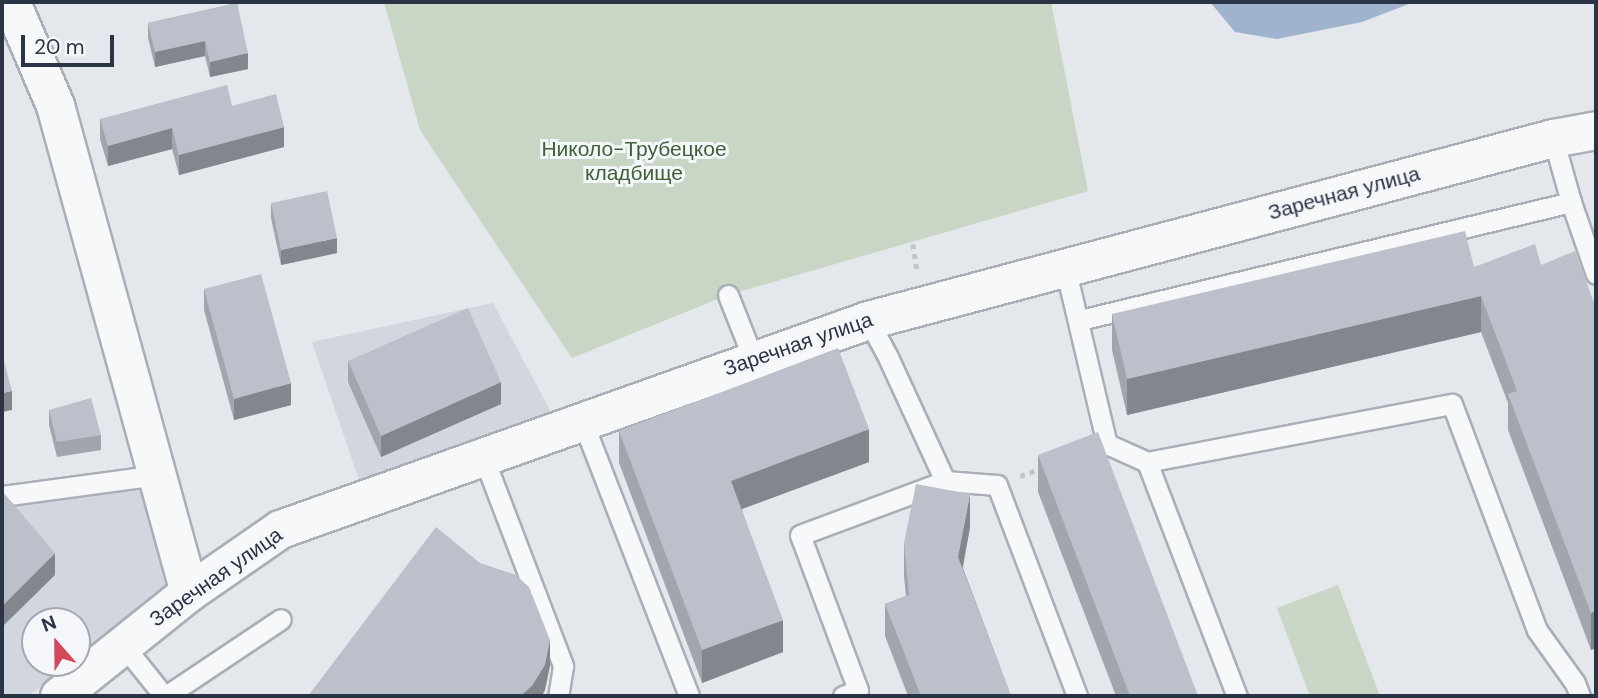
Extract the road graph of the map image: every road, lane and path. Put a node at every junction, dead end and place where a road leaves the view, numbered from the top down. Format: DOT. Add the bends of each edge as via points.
graph roads {
  1 [pos="11,2"];
  2 [pos="1596,130"];
  3 [pos="1553,138"];
  4 [pos="1571,202"];
  5 [pos="1065,267"];
  6 [pos="1596,274"];
  7 [pos="728,295"];
  8 [pos="868,320"];
  9 [pos="1080,320"];
  10 [pos="753,358"];
  11 [pos="582,420"];
  12 [pos="483,456"];
  13 [pos="1147,462"];
  14 [pos="1046,467"];
  15 [pos="157,475"];
  16 [pos="945,481"];
  17 [pos="997,485"];
  18 [pos="2,496"];
  19 [pos="189,592"];
  20 [pos="281,619"];
  21 [pos="123,645"];
  22 [pos="59,696"];
  23 [pos="165,696"];
  24 [pos="558,696"];
  25 [pos="689,696"];
  26 [pos="843,696"];
  27 [pos="1077,696"];
  28 [pos="1237,696"];
  29 [pos="1580,696"];
  1 -- 15 [label="street" via="55,105"];
  2 -- 3 [label="street, Заречная улица"];
  3 -- 4 [label="lane"];
  3 -- 5 [label="street, Заречная улица"];
  4 -- 6 [label="lane"];
  4 -- 9 [label="lane"];
  5 -- 8 [label="street, Заречная улица"];
  5 -- 9 [label="lane"];
  7 -- 10 [label="lane"];
  8 -- 10 [label="street, Заречная улица"];
  8 -- 16 [label="lane"];
  9 -- 13 [label="lane" via="1107,444"];
  10 -- 11 [label="street, Заречная улица"];
  11 -- 12 [label="street, Заречная улица"];
  11 -- 25 [label="lane"];
  12 -- 19 [label="street, Заречная улица" via="280,528"];
  12 -- 24 [label="lane" via="563,666"];
  13 -- 28 [label="lane"];
  13 -- 29 [label="lane" via="1452,404 1536,630"];
  14 -- 17 [label="path"];
  15 -- 18 [label="lane"];
  15 -- 19 [label="street"];
  16 -- 17 [label="lane"];
  16 -- 26 [label="lane" via="800,535 858,691"];
  17 -- 27 [label="lane"];
  19 -- 21 [label="street, Заречная улица"];
  20 -- 23 [label="lane"];
  21 -- 22 [label="street, Заречная улица"];
  21 -- 23 [label="lane"];
}
